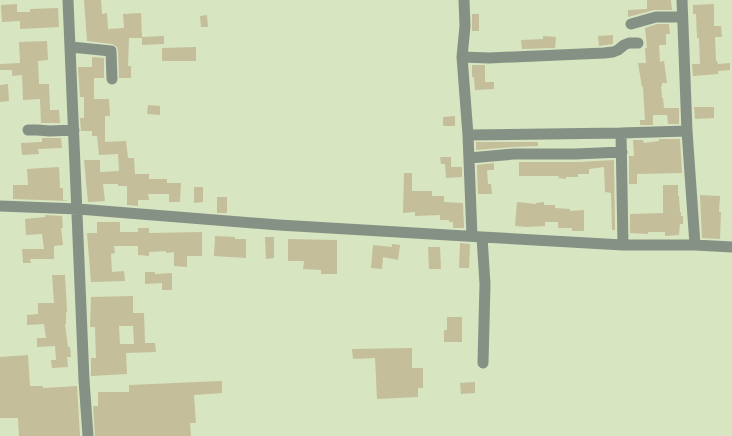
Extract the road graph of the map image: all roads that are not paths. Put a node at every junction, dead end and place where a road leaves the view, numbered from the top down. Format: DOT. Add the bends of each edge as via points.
graph roads {
  1 [pos="68,0"];
  2 [pos="464,0"];
  3 [pos="682,0"];
  4 [pos="682,17"];
  5 [pos="632,24"];
  6 [pos="638,42"];
  7 [pos="71,47"];
  8 [pos="462,57"];
  9 [pos="112,79"];
  10 [pos="28,130"];
  11 [pos="74,130"];
  12 [pos="688,131"];
  13 [pos="622,134"];
  14 [pos="468,135"];
  15 [pos="622,152"];
  16 [pos="469,158"];
  17 [pos="0,206"];
  18 [pos="78,209"];
  19 [pos="477,237"];
  20 [pos="623,245"];
  21 [pos="695,245"];
  22 [pos="732,247"];
  23 [pos="483,363"];
  24 [pos="88,436"];
  1 -- 7 [label="street"];
  2 -- 8 [label="street"];
  3 -- 4 [label="street"];
  4 -- 5 [label="street" via="656,17"];
  4 -- 12 [label="street"];
  6 -- 8 [label="street" via="604,53"];
  7 -- 9 [label="street" via="110,51"];
  7 -- 11 [label="street"];
  8 -- 14 [label="street"];
  10 -- 11 [label="street"];
  11 -- 18 [label="street"];
  12 -- 13 [label="street"];
  12 -- 21 [label="street"];
  13 -- 14 [label="street"];
  13 -- 15 [label="street"];
  14 -- 16 [label="street"];
  15 -- 16 [label="street"];
  15 -- 20 [label="street"];
  16 -- 19 [label="street"];
  17 -- 18 [label="street"];
  18 -- 19 [label="street"];
  18 -- 24 [label="street"];
  19 -- 20 [label="street"];
  19 -- 23 [label="street" via="484,284"];
  20 -- 21 [label="street"];
  21 -- 22 [label="street"];
}
